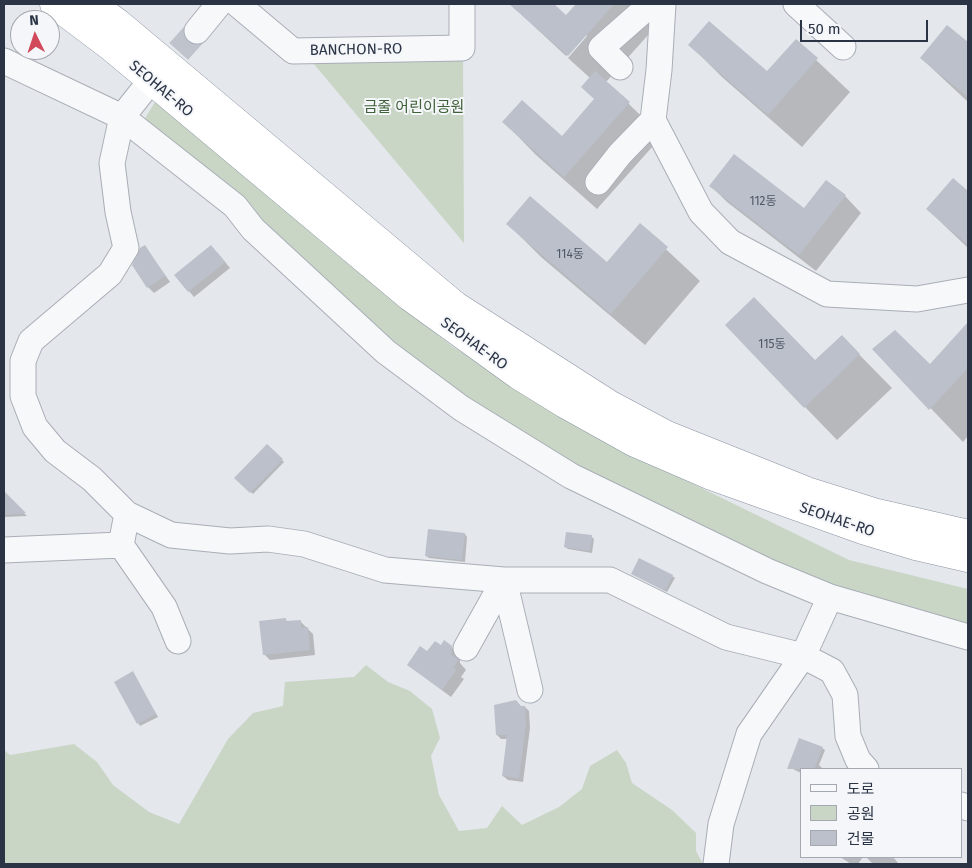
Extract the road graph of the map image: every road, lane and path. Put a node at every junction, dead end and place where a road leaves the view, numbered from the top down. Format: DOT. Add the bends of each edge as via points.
graph roads {
  1 [pos="54,4"];
  2 [pos="92,4"];
  3 [pos="219,4"];
  4 [pos="237,4"];
  5 [pos="462,4"];
  6 [pos="651,4"];
  7 [pos="663,4"];
  8 [pos="796,4"];
  9 [pos="197,31"];
  10 [pos="843,46"];
  11 [pos="4,61"];
  12 [pos="620,67"];
  13 [pos="145,88"];
  14 [pos="122,117"];
  15 [pos="653,120"];
  16 [pos="598,182"];
  17 [pos="968,290"];
  18 [pos="780,481"];
  19 [pos="127,514"];
  20 [pos="968,515"];
  21 [pos="863,530"];
  22 [pos="968,534"];
  23 [pos="121,545"];
  24 [pos="4,550"];
  25 [pos="968,558"];
  26 [pos="968,566"];
  27 [pos="504,580"];
  28 [pos="830,597"];
  29 [pos="968,638"];
  30 [pos="178,641"];
  31 [pos="466,648"];
  32 [pos="803,656"];
  33 [pos="530,690"];
  34 [pos="865,768"];
  35 [pos="716,864"];
  1 -- 21 [label="highway, SEOHAE-RO" via="111,47 402,291 518,375 635,443 709,475"];
  2 -- 18 [label="highway, SEOHAE-RO" via="456,306 505,340 667,435"];
  3 -- 9 [label="street"];
  4 -- 5 [label="street, BANCHON-RO" via="292,51 462,48"];
  6 -- 12 [label="street" via="601,48"];
  7 -- 15 [label="street"];
  8 -- 10 [label="street"];
  11 -- 14 [label="street"];
  13 -- 14 [label="street"];
  14 -- 19 [label="street" via="112,163 126,248 110,274 31,341 23,360 23,396 36,427 55,451 92,478"];
  14 -- 28 [label="street" via="234,206 253,229 386,352 461,408 571,476 767,571"];
  15 -- 16 [label="street"];
  15 -- 17 [label="street" via="701,212 730,242 811,286 827,294 916,299"];
  18 -- 20 [label="highway" via="880,503"];
  18 -- 22 [label="highway, SEOHAE-RO" via="877,513"];
  19 -- 23 [label="street"];
  19 -- 27 [label="street" via="171,535 230,540 268,539 304,544 386,570"];
  21 -- 25 [label="highway, SEOHAE-RO"];
  21 -- 26 [label="highway"];
  23 -- 24 [label="street"];
  23 -- 30 [label="street" via="164,607"];
  27 -- 31 [label="street"];
  27 -- 32 [label="street" via="610,580 726,636"];
  27 -- 33 [label="street"];
  28 -- 29 [label="street"];
  28 -- 32 [label="street"];
  32 -- 34 [label="street" via="832,671 845,695 848,736"];
  32 -- 35 [label="street" via="749,734 721,824"];
}
